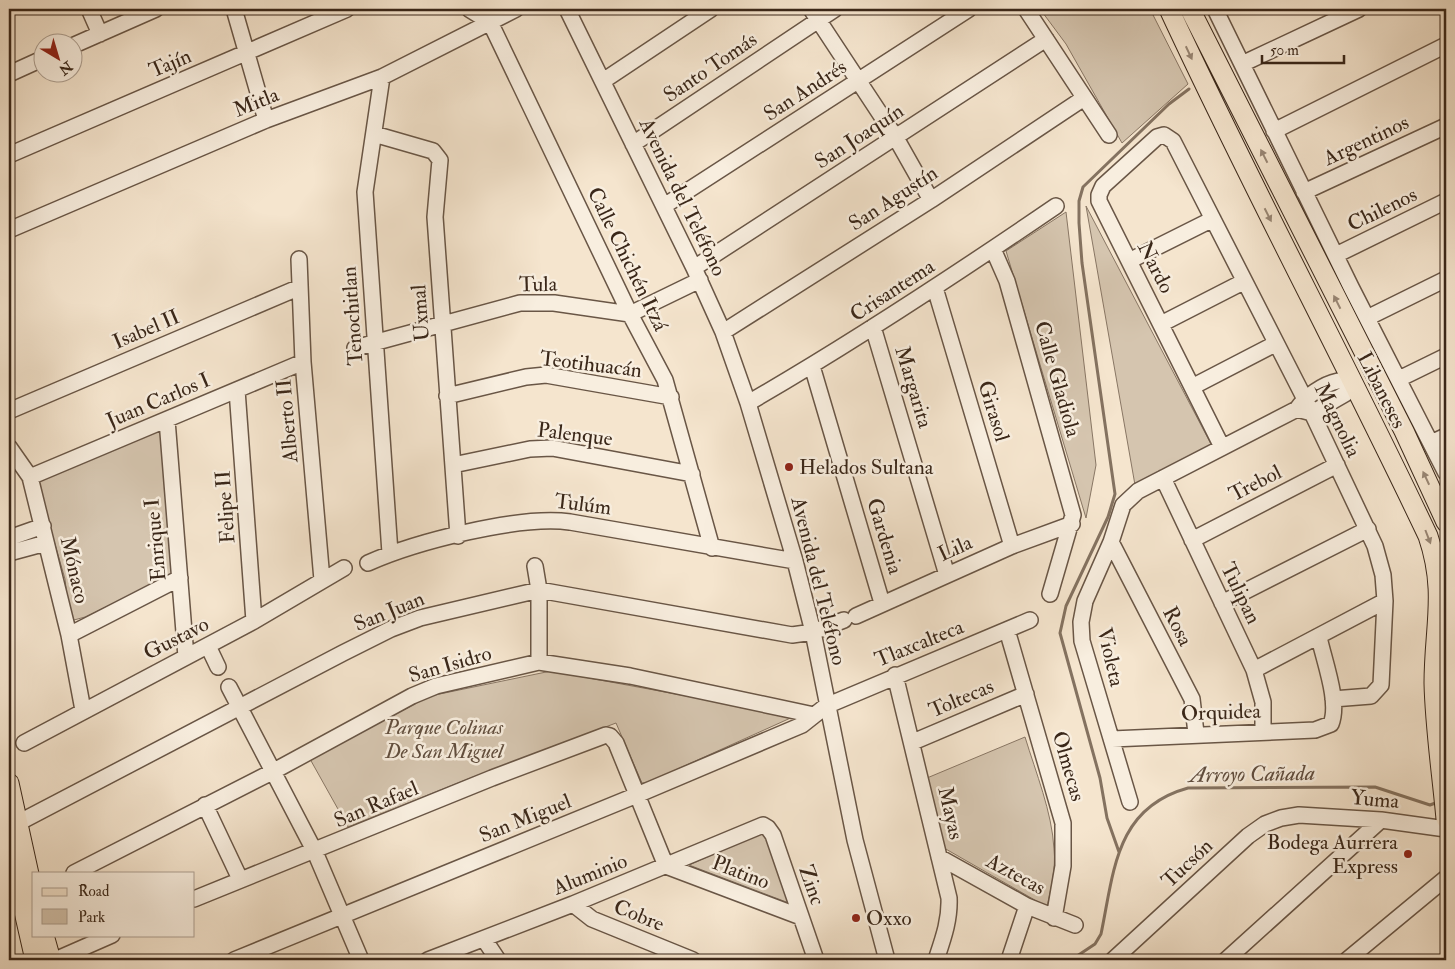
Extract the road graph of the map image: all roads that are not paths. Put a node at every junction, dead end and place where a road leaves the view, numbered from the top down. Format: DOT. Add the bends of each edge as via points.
graph roads {
  1 [pos="89,9"];
  2 [pos="156,9"];
  3 [pos="234,9"];
  4 [pos="347,9"];
  5 [pos="469,9"];
  6 [pos="516,9"];
  7 [pos="711,9"];
  8 [pos="835,9"];
  9 [pos="969,9"];
  10 [pos="1026,9"];
  11 [pos="1169,9"];
  12 [pos="1190,9"];
  13 [pos="1215,9"];
  14 [pos="1359,9"];
  15 [pos="574,11"];
  16 [pos="814,14"];
  17 [pos="490,22"];
  18 [pos="100,34"];
  19 [pos="1046,39"];
  20 [pos="82,42"];
  21 [pos="1446,45"];
  22 [pos="248,53"];
  23 [pos="32,64"];
  24 [pos="1242,64"];
  25 [pos="9,74"];
  26 [pos="382,77"];
  27 [pos="859,80"];
  28 [pos="603,81"];
  29 [pos="1084,98"];
  30 [pos="266,120"];
  31 [pos="1446,126"];
  32 [pos="1274,130"];
  33 [pos="374,134"];
  34 [pos="1109,135"];
  35 [pos="896,138"];
  36 [pos="1173,141"];
  37 [pos="633,144"];
  38 [pos="9,155"];
  39 [pos="1304,192"];
  40 [pos="931,200"];
  41 [pos="1446,200"];
  42 [pos="664,206"];
  43 [pos="1056,206"];
  44 [pos="1213,220"];
  45 [pos="9,230"];
  46 [pos="994,249"];
  47 [pos="1336,255"];
  48 [pos="299,259"];
  49 [pos="1129,261"];
  50 [pos="697,274"];
  51 [pos="1446,279"];
  52 [pos="1244,282"];
  53 [pos="300,287"];
  54 [pos="935,288"];
  55 [pos="630,314"];
  56 [pos="1367,318"];
  57 [pos="1347,322"];
  58 [pos="1161,324"];
  59 [pos="442,325"];
  60 [pos="873,327"];
  61 [pos="723,332"];
  62 [pos="374,343"];
  63 [pos="1275,344"];
  64 [pos="355,348"];
  65 [pos="1446,356"];
  66 [pos="303,362"];
  67 [pos="812,366"];
  68 [pos="1399,379"];
  69 [pos="1354,382"];
  70 [pos="1192,387"];
  71 [pos="238,390"];
  72 [pos="447,396"];
  73 [pos="671,398"];
  74 [pos="748,403"];
  75 [pos="1301,404"];
  76 [pos="9,411"];
  77 [pos="1312,413"];
  78 [pos="167,420"];
  79 [pos="1404,431"];
  80 [pos="1446,436"];
  81 [pos="1431,443"];
  82 [pos="9,447"];
  83 [pos="1222,447"];
  84 [pos="453,465"];
  85 [pos="1337,465"];
  86 [pos="1446,473"];
  87 [pos="692,474"];
  88 [pos="30,477"];
  89 [pos="1163,478"];
  90 [pos="1446,522"];
  91 [pos="1072,524"];
  92 [pos="43,526"];
  93 [pos="1368,529"];
  94 [pos="458,536"];
  95 [pos="9,538"];
  96 [pos="1192,540"];
  97 [pos="1111,542"];
  98 [pos="46,543"];
  99 [pos="1012,546"];
  100 [pos="712,548"];
  101 [pos="390,553"];
  102 [pos="9,554"];
  103 [pos="795,561"];
  104 [pos="368,563"];
  105 [pos="535,566"];
  106 [pos="344,568"];
  107 [pos="947,574"];
  108 [pos="180,578"];
  109 [pos="322,580"];
  110 [pos="539,590"];
  111 [pos="1050,594"];
  112 [pos="1385,601"];
  113 [pos="882,603"];
  114 [pos="1222,603"];
  115 [pos="1030,620"];
  116 [pos="254,622"];
  117 [pos="1007,630"];
  118 [pos="813,632"];
  119 [pos="69,635"];
  120 [pos="1318,637"];
  121 [pos="208,646"];
  122 [pos="186,657"];
  123 [pos="539,662"];
  124 [pos="218,667"];
  125 [pos="1254,670"];
  126 [pos="895,675"];
  127 [pos="228,687"];
  128 [pos="1026,694"];
  129 [pos="1333,699"];
  130 [pos="241,708"];
  131 [pos="83,710"];
  132 [pos="820,710"];
  133 [pos="1263,731"];
  134 [pos="1196,733"];
  135 [pos="1112,739"];
  136 [pos="912,742"];
  137 [pos="24,743"];
  138 [pos="274,771"];
  139 [pos="9,783"];
  140 [pos="638,795"];
  141 [pos="1130,802"];
  142 [pos="205,805"];
  143 [pos="1299,815"];
  144 [pos="1446,819"];
  145 [pos="1381,820"];
  146 [pos="16,824"];
  147 [pos="766,826"];
  148 [pos="1446,829"];
  149 [pos="9,846"];
  150 [pos="315,852"];
  151 [pos="939,856"];
  152 [pos="666,866"];
  153 [pos="76,872"];
  154 [pos="1446,878"];
  155 [pos="240,879"];
  156 [pos="32,887"];
  157 [pos="195,899"];
  158 [pos="573,904"];
  159 [pos="1026,906"];
  160 [pos="342,915"];
  161 [pos="801,917"];
  162 [pos="1054,918"];
  163 [pos="1075,925"];
  164 [pos="44,936"];
  165 [pos="110,936"];
  166 [pos="484,939"];
  167 [pos="35,960"];
  168 [pos="51,960"];
  169 [pos="55,960"];
  170 [pos="234,960"];
  171 [pos="361,960"];
  172 [pos="428,960"];
  173 [pos="498,960"];
  174 [pos="692,960"];
  175 [pos="816,960"];
  176 [pos="887,960"];
  177 [pos="936,960"];
  178 [pos="1009,960"];
  179 [pos="1113,960"];
  180 [pos="1226,960"];
  181 [pos="1347,960"];
  1 -- 18 [label="street"];
  2 -- 18 [label="street"];
  3 -- 22 [label="street"];
  4 -- 22 [label="street, Tajín"];
  5 -- 17 [label="street"];
  6 -- 17 [label="street, Mitla"];
  7 -- 28 [label="street"];
  8 -- 16 [label="street, Santo Tomás"];
  9 -- 27 [label="street, San Andrés"];
  10 -- 19 [label="street"];
  11 -- 69 [label="main road, Libaneses, one-way" via="1226,132"];
  57 -- 12 [label="main road, Libaneses, one-way"];
  13 -- 24 [label="street, Libaneses"];
  14 -- 24 [label="street"];
  15 -- 28 [label="street, Avenida del Teléfono"];
  16 -- 27 [label="street"];
  16 -- 37 [label="street, Santo Tomás"];
  17 -- 26 [label="street, Mitla"];
  17 -- 55 [label="street, Calle Chichén Itzá"];
  18 -- 20 [label="street"];
  19 -- 29 [label="street"];
  19 -- 35 [label="street, San Joaquín"];
  21 -- 32 [label="street"];
  22 -- 30 [label="street"];
  22 -- 38 [label="street, Tajín"];
  23 -- 25 [label="street"];
  24 -- 32 [label="street, Libaneses"];
  26 -- 30 [label="street, Mitla"];
  26 -- 33 [label="street, Tenochitlan"];
  27 -- 35 [label="street"];
  27 -- 42 [label="street, San Andrés"];
  28 -- 37 [label="street, Avenida del Teléfono"];
  29 -- 34 [label="street"];
  29 -- 40 [label="street, San Agustín"];
  30 -- 45 [label="street, Mitla"];
  31 -- 39 [label="street, Argentinos"];
  32 -- 39 [label="street, Libaneses"];
  33 -- 59 [label="street, Uxmal" via="433,151 440,160 435,217"];
  33 -- 62 [label="street, Tenochitlan" via="365,192"];
  35 -- 40 [label="street"];
  35 -- 50 [label="street, San Joaquín"];
  36 -- 44 [label="street, Magnolia"];
  36 -- 49 [label="street, Nardo" via="1164,135 1157,137 1098,195"];
  37 -- 42 [label="street, Avenida del Teléfono"];
  39 -- 47 [label="street, Libaneses"];
  40 -- 61 [label="street, San Agustín"];
  41 -- 47 [label="street, Chilenos"];
  42 -- 50 [label="street, Avenida del Teléfono"];
  43 -- 46 [label="street, Crisantema"];
  44 -- 49 [label="street"];
  44 -- 52 [label="street, Magnolia"];
  46 -- 54 [label="street, Crisantema"];
  46 -- 91 [label="street, Calle Gladiola" via="1007,281 1070,498"];
  47 -- 56 [label="street, Libaneses"];
  48 -- 53 [label="street, Alberto II"];
  49 -- 58 [label="street, Nardo"];
  50 -- 55 [label="street"];
  50 -- 61 [label="street, Avenida del Teléfono"];
  51 -- 56 [label="street"];
  52 -- 58 [label="street"];
  52 -- 63 [label="street, Magnolia"];
  53 -- 66 [label="street, Alberto II"];
  53 -- 76 [label="street, Isabel II"];
  54 -- 60 [label="street, Crisantema"];
  54 -- 99 [label="street, Girasol"];
  55 -- 59 [label="street, Tula" via="539,302 520,303"];
  55 -- 73 [label="street, Calle Chichén Itzá" via="665,380"];
  56 -- 68 [label="street, Libaneses"];
  57 -- 69 [label="main road" via="1341,335 1359,375"];
  57 -- 79 [label="main road, Libaneses"];
  58 -- 70 [label="street, Nardo"];
  59 -- 62 [label="street, Tula"];
  59 -- 72 [label="street, Uxmal"];
  60 -- 67 [label="street, Crisantema"];
  60 -- 107 [label="street, Margarita"];
  61 -- 74 [label="street, Avenida del Teléfono"];
  62 -- 64 [label="street, Tula"];
  62 -- 101 [label="street, Tenochitlan"];
  63 -- 70 [label="street"];
  63 -- 75 [label="street, Magnolia"];
  65 -- 68 [label="street"];
  66 -- 71 [label="street, Juan Carlos I"];
  66 -- 109 [label="street, Alberto II"];
  67 -- 74 [label="street, Crisantema"];
  67 -- 113 [label="street, Gardenia"];
  68 -- 81 [label="street, Libaneses"];
  69 -- 75 [label="street" via="1339,380"];
  69 -- 77 [label="street" via="1345,394"];
  69 -- 79 [label="main road" via="1365,386 1385,425 1396,432"];
  69 -- 144 [label="main road, Libaneses, one-way" via="1434,554 1440,602 1434,683"];
  70 -- 83 [label="street, Nardo"];
  71 -- 78 [label="street, Juan Carlos I"];
  71 -- 116 [label="street, Felipe II"];
  72 -- 73 [label="street, Teotihuacán" via="546,375"];
  72 -- 84 [label="street, Uxmal"];
  73 -- 87 [label="street, Calle Chichén Itzá"];
  74 -- 103 [label="street, Avenida del Teléfono"];
  75 -- 77 [label="street, Magnolia"];
  75 -- 83 [label="street"];
  77 -- 85 [label="street, Magnolia"];
  78 -- 88 [label="street, Juan Carlos I"];
  78 -- 108 [label="street, Enrique I"];
  90 -- 79 [label="main road, Libaneses, one-way"];
  80 -- 81 [label="street"];
  81 -- 86 [label="street, Libaneses"];
  82 -- 88 [label="street, Mónaco"];
  83 -- 89 [label="street"];
  84 -- 87 [label="street, Palenque" via="530,449 552,448"];
  84 -- 94 [label="street, Uxmal"];
  85 -- 93 [label="street, Magnolia"];
  85 -- 96 [label="street, Trebol"];
  87 -- 100 [label="street, Calle Chichén Itzá"];
  88 -- 92 [label="street, Mónaco"];
  89 -- 96 [label="street, Tulipan"];
  89 -- 97 [label="street, Violeta" via="1129,497 1123,505"];
  91 -- 99 [label="street, Lila"];
  91 -- 111 [label="street"];
  92 -- 95 [label="street"];
  92 -- 98 [label="street, Mónaco"];
  93 -- 112 [label="street, Magnolia" via="1380,562"];
  93 -- 114 [label="street"];
  94 -- 100 [label="street, Tulúm" via="519,523 560,520"];
  94 -- 101 [label="street, Tulúm"];
  96 -- 114 [label="street, Tulipan"];
  97 -- 134 [label="street, Rosa" via="1192,699"];
  97 -- 135 [label="street, Violeta" via="1085,601 1081,622 1082,641"];
  98 -- 102 [label="street"];
  98 -- 119 [label="street, Mónaco"];
  99 -- 107 [label="street, Lila"];
  100 -- 103 [label="street, Tulúm"];
  101 -- 104 [label="street, Tulúm"];
  103 -- 118 [label="street, Avenida del Teléfono"];
  105 -- 110 [label="street"];
  106 -- 109 [label="street, Gustavo"];
  107 -- 113 [label="street, Lila"];
  108 -- 119 [label="street"];
  108 -- 122 [label="street, Enrique I"];
  109 -- 116 [label="street, Gustavo"];
  110 -- 118 [label="street, San Juan" via="792,635"];
  110 -- 123 [label="street"];
  110 -- 130 [label="street, San Juan" via="406,623"];
  112 -- 120 [label="street"];
  112 -- 129 [label="street, Magnolia" via="1381,685 1371,696"];
  113 -- 118 [label="street, Lila"];
  114 -- 125 [label="street, Tulipan"];
  115 -- 117 [label="street, Tlaxcalteca"];
  116 -- 121 [label="street, Gustavo"];
  117 -- 126 [label="street, Tlaxcalteca"];
  117 -- 128 [label="street, Olmecas"];
  118 -- 132 [label="street, Avenida del Teléfono"];
  119 -- 131 [label="street, Mónaco"];
  120 -- 125 [label="street"];
  120 -- 129 [label="street"];
  121 -- 122 [label="street, Gustavo"];
  121 -- 124 [label="street"];
  122 -- 131 [label="street, Gustavo"];
  123 -- 132 [label="street, San Isidro"];
  123 -- 138 [label="street, San Isidro" via="436,686 375,715"];
  125 -- 133 [label="street, Tulipan" via="1263,702"];
  126 -- 132 [label="street, Tlaxcalteca"];
  126 -- 136 [label="street, Mayas"];
  127 -- 130 [label="street"];
  128 -- 136 [label="street, Toltecas"];
  128 -- 162 [label="street, Olmecas" via="1063,823 1063,866"];
  129 -- 133 [label="street, Orquidea" via="1334,718 1331,724 1315,730"];
  130 -- 138 [label="street"];
  130 -- 146 [label="street, San Juan"];
  131 -- 137 [label="street, Gustavo"];
  132 -- 140 [label="street, San Miguel" via="802,725"];
  132 -- 176 [label="street, Avenida del Teléfono"];
  133 -- 134 [label="street, Orquidea"];
  134 -- 135 [label="street, Orquidea"];
  135 -- 141 [label="street, Violeta"];
  136 -- 151 [label="street, Mayas"];
  138 -- 142 [label="street, San Isidro"];
  138 -- 150 [label="street"];
  139 -- 146 [label="main road"];
  140 -- 150 [label="street, San Rafael" via="616,743 606,735 492,778"];
  140 -- 152 [label="street, San Rafael"];
  140 -- 160 [label="street, San Miguel"];
  142 -- 153 [label="street, San Isidro"];
  142 -- 155 [label="street"];
  143 -- 145 [label="street, Yuma"];
  143 -- 179 [label="street, Tucsón" via="1265,824 1248,836"];
  145 -- 148 [label="street, Yuma"];
  145 -- 180 [label="street"];
  146 -- 156 [label="main road"];
  147 -- 152 [label="street, Aluminio" via="754,827"];
  147 -- 161 [label="street, Zinc" via="773,835"];
  149 -- 167 [label="main road"];
  150 -- 155 [label="street, San Rafael"];
  150 -- 160 [label="street"];
  151 -- 159 [label="street, Aztecas"];
  151 -- 177 [label="street, Mayas" via="950,911"];
  152 -- 158 [label="street, Aluminio"];
  152 -- 161 [label="street, Platino"];
  154 -- 181 [label="street"];
  155 -- 157 [label="street, San Rafael"];
  158 -- 166 [label="street, Aluminio"];
  158 -- 174 [label="street, Cobre" via="592,919"];
  159 -- 162 [label="street, Aztecas"];
  159 -- 178 [label="street"];
  160 -- 170 [label="street, San Miguel"];
  160 -- 171 [label="street"];
  161 -- 175 [label="street, Zinc"];
  162 -- 163 [label="street, Aztecas"];
  164 -- 168 [label="main road"];
  165 -- 169 [label="street"];
  166 -- 172 [label="street, Aluminio"];
  166 -- 173 [label="street"];
}
